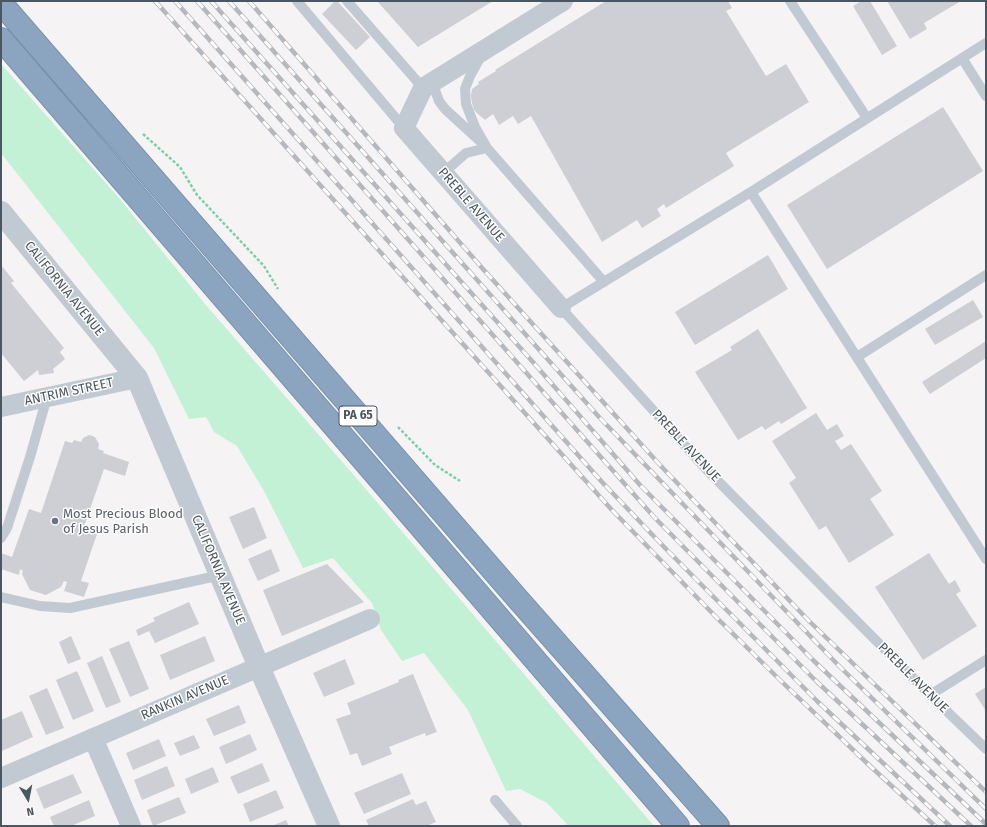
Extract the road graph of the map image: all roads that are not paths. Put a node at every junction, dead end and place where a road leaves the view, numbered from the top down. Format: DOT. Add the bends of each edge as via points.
graph roads {
  1 [pos="297,1"];
  2 [pos="347,1"];
  3 [pos="563,1"];
  4 [pos="790,1"];
  5 [pos="1,3"];
  6 [pos="1,39"];
  7 [pos="986,43"];
  8 [pos="485,50"];
  9 [pos="962,58"];
  10 [pos="427,85"];
  11 [pos="986,96"];
  12 [pos="867,118"];
  13 [pos="404,128"];
  14 [pos="487,148"];
  15 [pos="443,173"];
  16 [pos="751,192"];
  17 [pos="1,212"];
  18 [pos="986,275"];
  19 [pos="604,282"];
  20 [pos="561,308"];
  21 [pos="857,357"];
  22 [pos="137,378"];
  23 [pos="46,397"];
  24 [pos="1,407"];
  25 [pos="1,538"];
  26 [pos="986,560"];
  27 [pos="221,576"];
  28 [pos="1,597"];
  29 [pos="370,620"];
  30 [pos="986,660"];
  31 [pos="259,667"];
  32 [pos="930,695"];
  33 [pos="92,738"];
  34 [pos="986,749"];
  35 [pos="1,778"];
  36 [pos="496,800"];
  37 [pos="131,826"];
  38 [pos="329,826"];
  39 [pos="517,826"];
  40 [pos="678,826"];
  41 [pos="718,826"];
  1 -- 13 [label="lane"];
  2 -- 10 [label="lane"];
  3 -- 8 [label="street"];
  4 -- 12 [label="lane"];
  5 -- 41 [label="highway, PA 65"];
  6 -- 40 [label="highway, PA 65"];
  7 -- 9 [label="lane"];
  8 -- 10 [label="street"];
  8 -- 14 [label="lane" via="465,89 466,104"];
  9 -- 11 [label="lane"];
  9 -- 12 [label="lane"];
  10 -- 13 [label="street"];
  10 -- 14 [label="lane" via="445,109"];
  12 -- 16 [label="lane"];
  13 -- 15 [label="street, PREBLE AVENUE"];
  14 -- 15 [label="lane" via="466,153"];
  14 -- 19 [label="lane"];
  15 -- 20 [label="street, PREBLE AVENUE"];
  16 -- 19 [label="lane"];
  16 -- 21 [label="lane"];
  17 -- 22 [label="street, CALIFORNIA AVENUE"];
  18 -- 21 [label="lane"];
  19 -- 20 [label="lane"];
  20 -- 32 [label="lane, PREBLE AVENUE" via="707,470"];
  21 -- 26 [label="lane"];
  22 -- 23 [label="street, ANTRIM STREET"];
  22 -- 27 [label="street, CALIFORNIA AVENUE"];
  23 -- 24 [label="street, ANTRIM STREET"];
  23 -- 25 [label="lane" via="26,472 7,528"];
  27 -- 28 [label="lane" via="70,608 40,606"];
  27 -- 31 [label="street, CALIFORNIA AVENUE"];
  29 -- 31 [label="street, RANKIN AVENUE"];
  30 -- 32 [label="lane"];
  31 -- 33 [label="street, RANKIN AVENUE"];
  31 -- 38 [label="street, CALIFORNIA AVENUE"];
  32 -- 34 [label="lane, PREBLE AVENUE"];
  33 -- 35 [label="street, RANKIN AVENUE"];
  33 -- 37 [label="street"];
  36 -- 39 [label="lane"];
}
